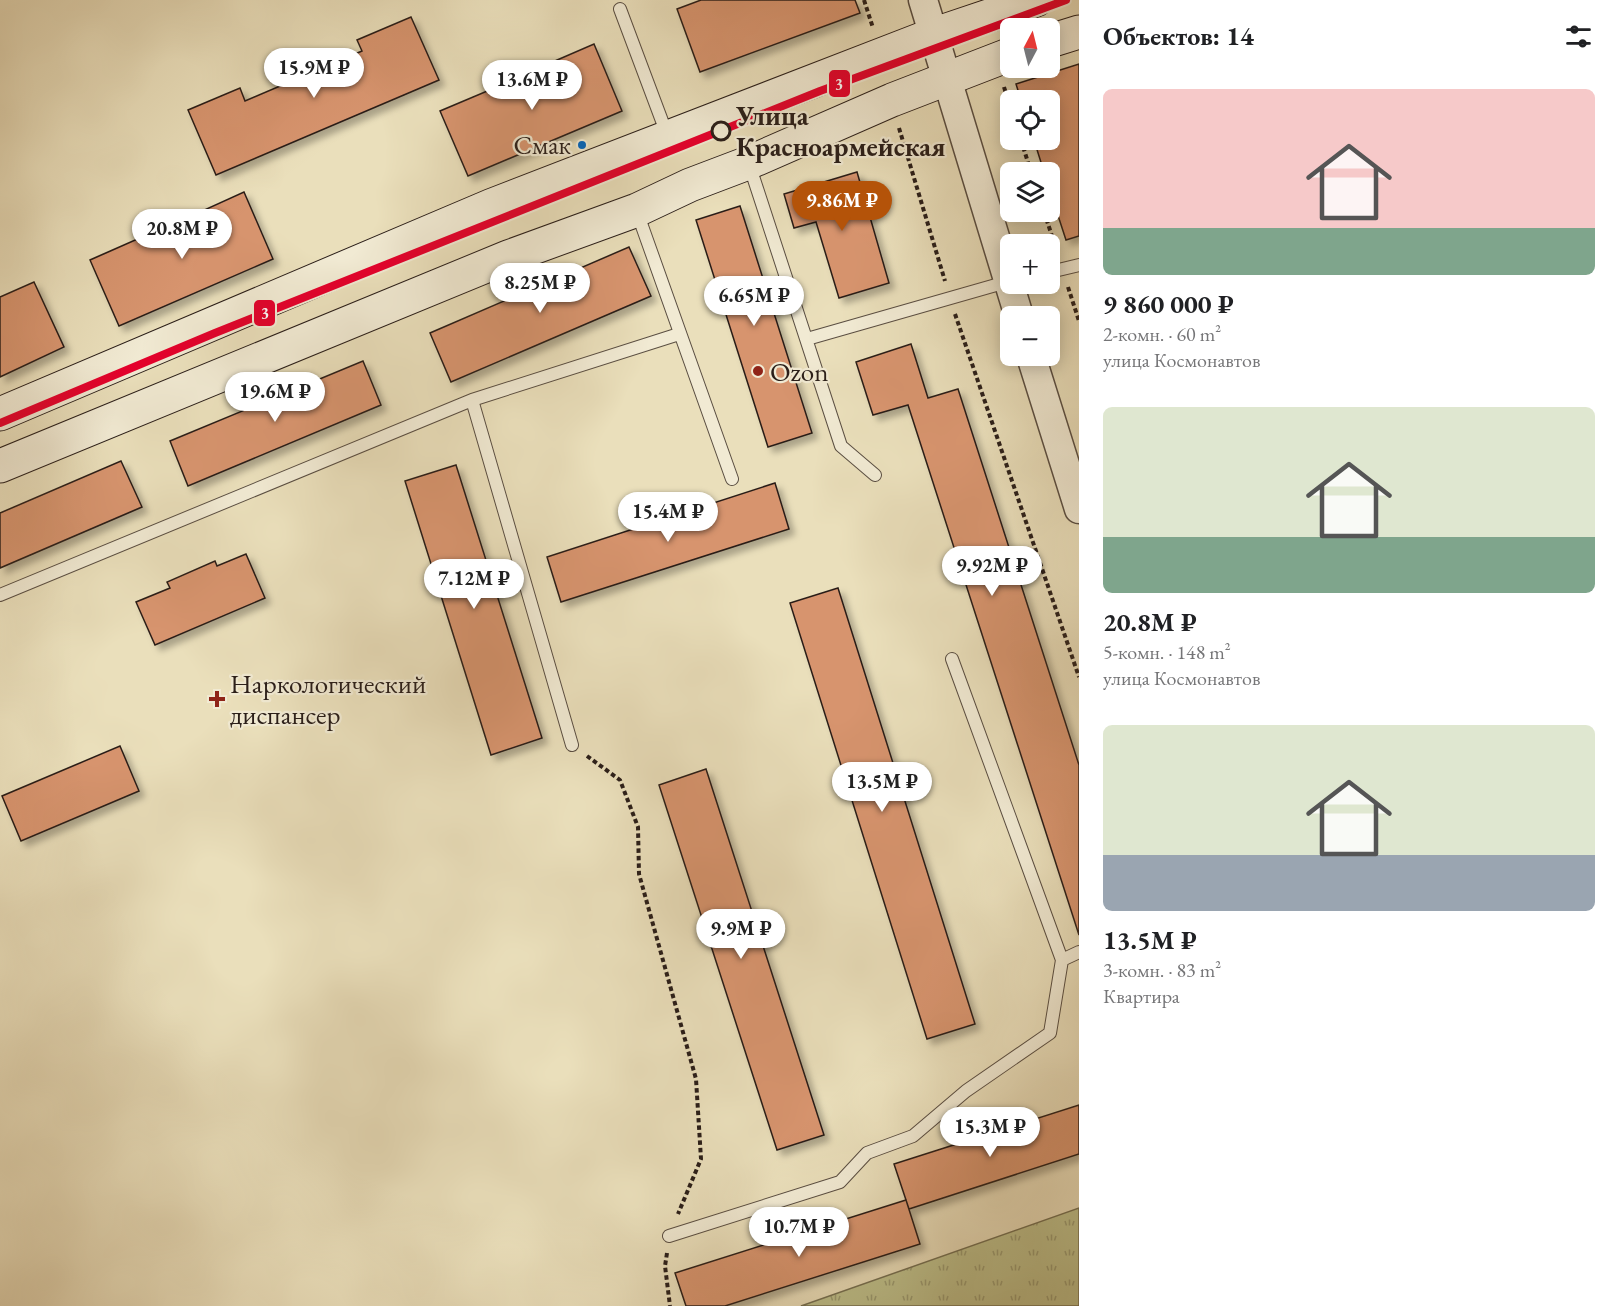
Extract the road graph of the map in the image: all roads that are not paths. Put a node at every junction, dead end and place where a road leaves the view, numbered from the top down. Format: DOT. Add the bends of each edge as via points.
graph roads {
  1 [pos="923,0"];
  2 [pos="1036,0"];
  3 [pos="620,9"];
  4 [pos="1079,32"];
  5 [pos="935,34"];
  6 [pos="1060,38"];
  7 [pos="1000,58"];
  8 [pos="948,78"];
  9 [pos="669,139"];
  10 [pos="748,163"];
  11 [pos="637,210"];
  12 [pos="1000,251"];
  13 [pos="1079,265"];
  14 [pos="1060,270"];
  15 [pos="1000,283"];
  16 [pos="680,334"];
  17 [pos="807,339"];
  18 [pos="1034,366"];
  19 [pos="472,400"];
  20 [pos="0,414"];
  21 [pos="0,466"];
  22 [pos="875,475"];
  23 [pos="732,479"];
  24 [pos="1079,509"];
  25 [pos="0,595"];
  26 [pos="952,659"];
  27 [pos="572,745"];
  28 [pos="1079,952"];
  29 [pos="1062,960"];
  30 [pos="669,1236"];
  1 -- 5 [label="street"];
  2 -- 5 [label="main road"];
  3 -- 9 [label="lane"];
  4 -- 6 [label="main road"];
  5 -- 8 [label="street"];
  5 -- 9 [label="main road"];
  7 -- 8 [label="main road"];
  8 -- 10 [label="main road"];
  8 -- 12 [label="street"];
  9 -- 20 [label="main road" via="490,206"];
  10 -- 11 [label="main road"];
  10 -- 17 [label="lane"];
  11 -- 16 [label="lane"];
  11 -- 21 [label="main road" via="508,257"];
  13 -- 14 [label="lane"];
  15 -- 17 [label="lane"];
  16 -- 19 [label="lane"];
  16 -- 23 [label="lane"];
  17 -- 22 [label="lane" via="841,446"];
  18 -- 24 [label="street"];
  19 -- 25 [label="lane"];
  19 -- 27 [label="lane"];
  26 -- 29 [label="lane"];
  28 -- 29 [label="lane"];
  29 -- 30 [label="lane" via="1050,1033 966,1091 913,1136 867,1153 840,1182"];
}
